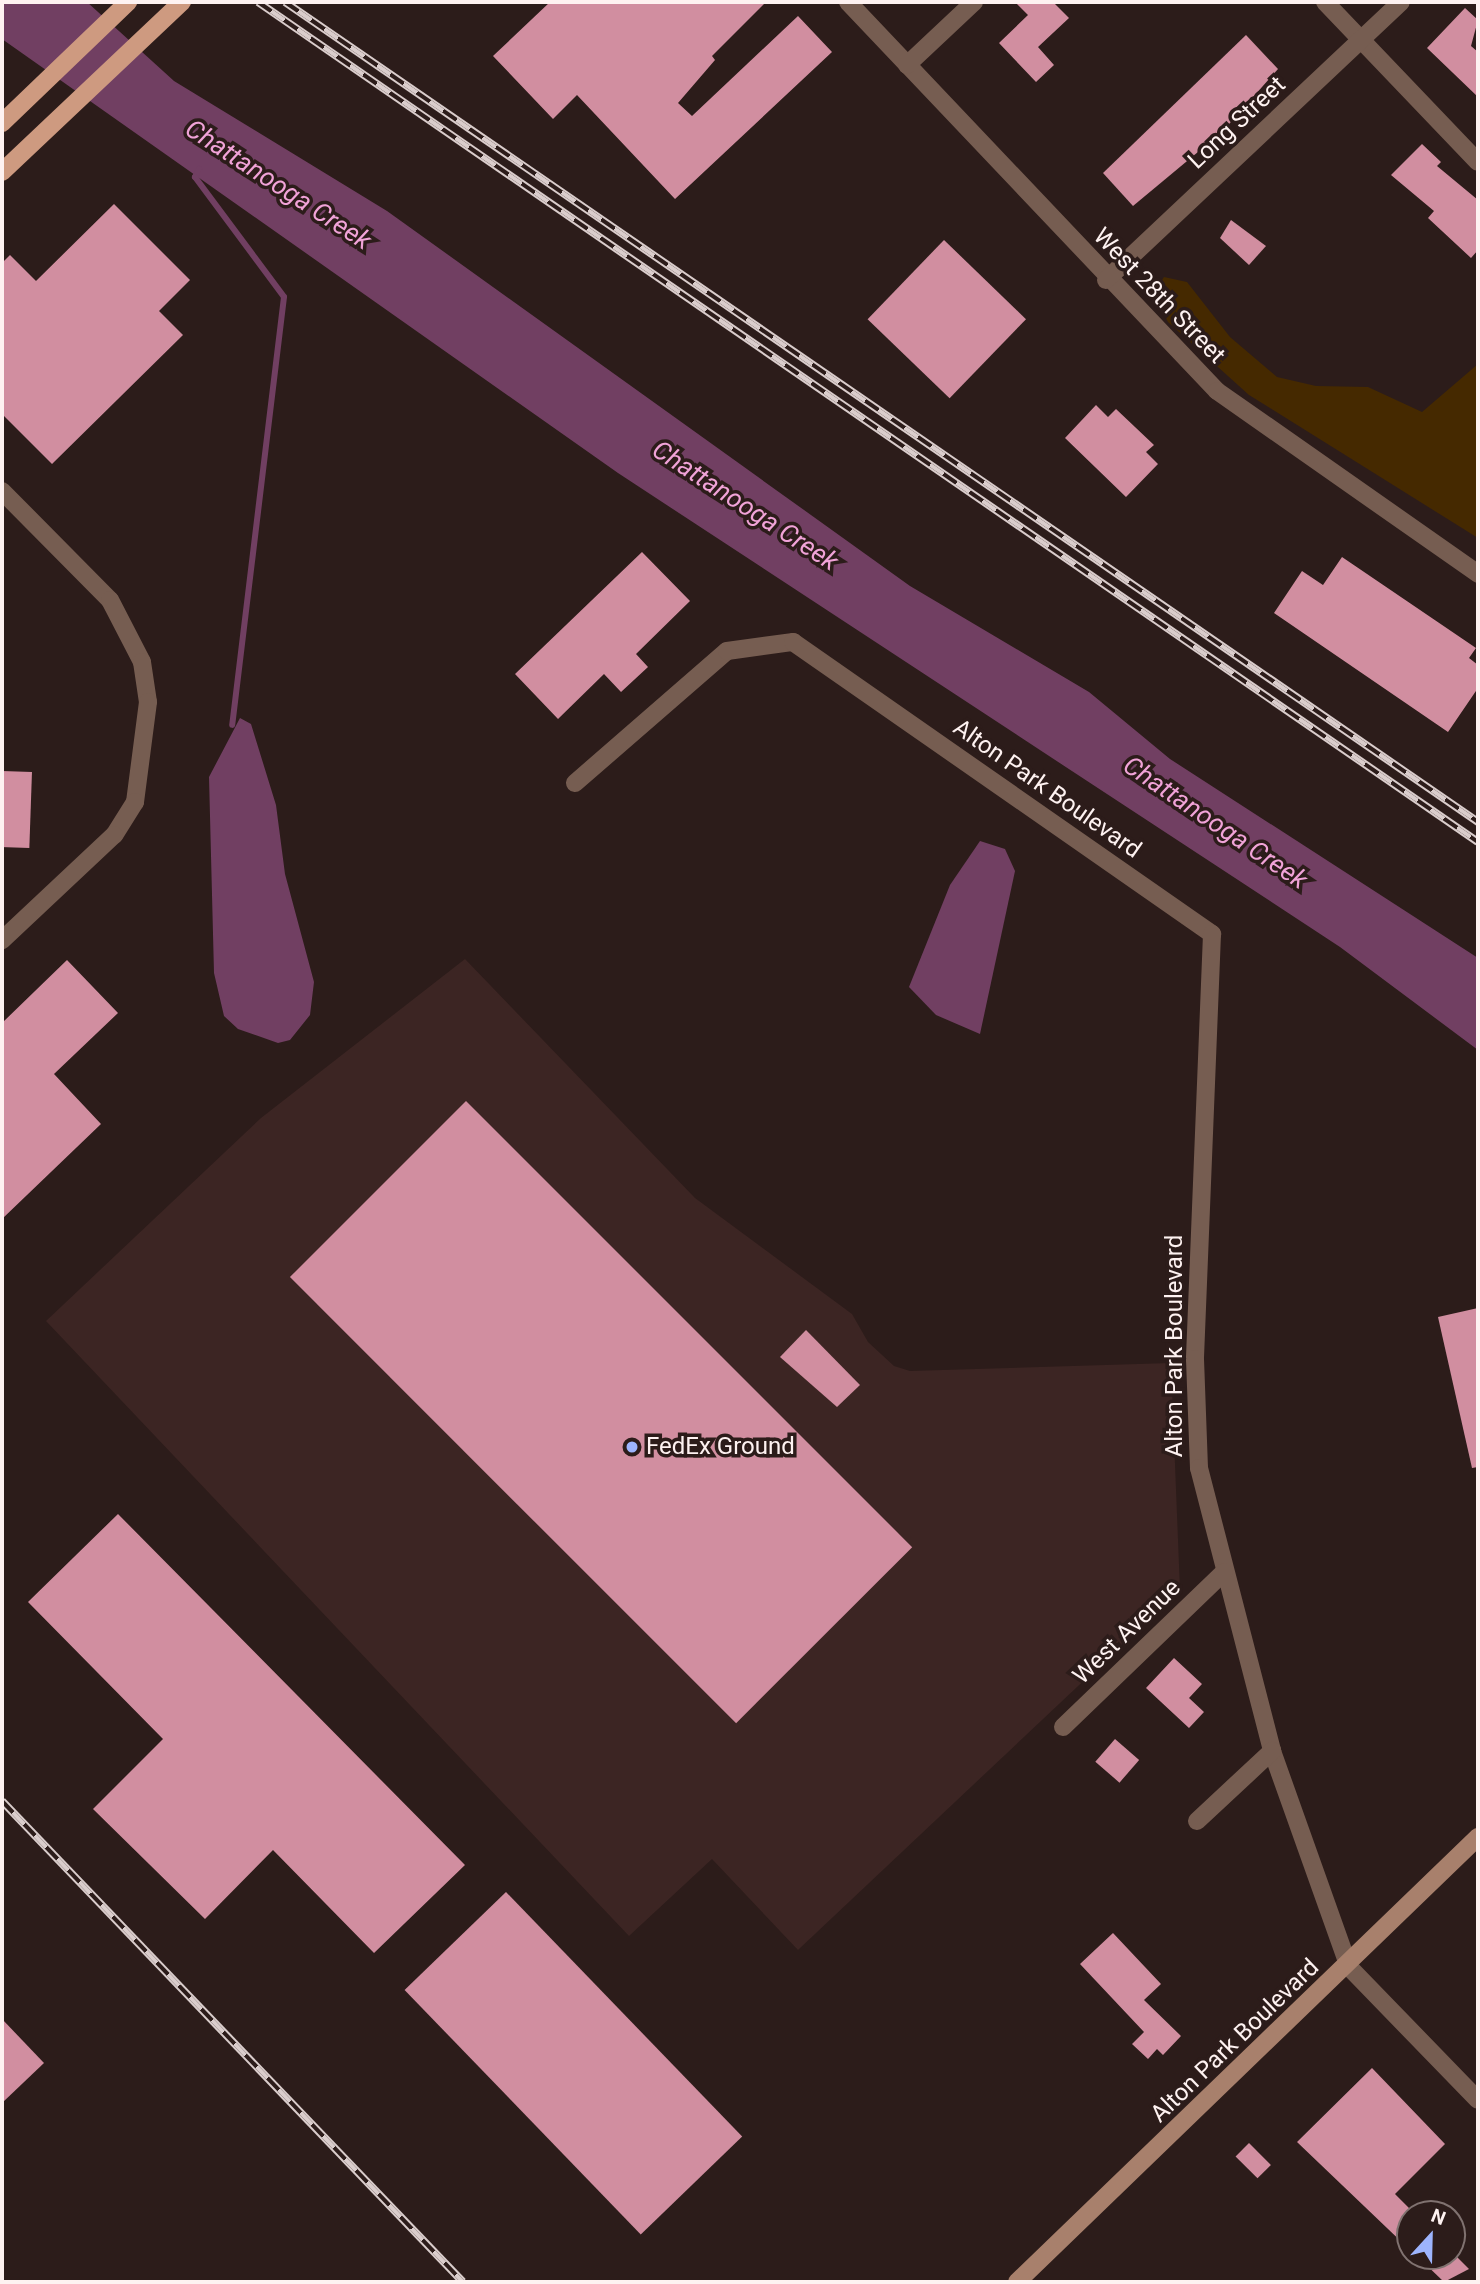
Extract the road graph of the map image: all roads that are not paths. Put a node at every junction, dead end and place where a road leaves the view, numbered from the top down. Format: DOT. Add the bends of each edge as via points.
graph roads {
  1 [pos="128,2"];
  2 [pos="182,2"];
  3 [pos="848,2"];
  4 [pos="974,2"];
  5 [pos="1325,2"];
  6 [pos="1401,2"];
  7 [pos="1361,41"];
  8 [pos="907,65"];
  9 [pos="2,123"];
  10 [pos="1478,162"];
  11 [pos="2,172"];
  12 [pos="1107,280"];
  13 [pos="2,491"];
  14 [pos="1478,574"];
  15 [pos="575,783"];
  16 [pos="2,940"];
  17 [pos="1224,1572"];
  18 [pos="1063,1727"];
  19 [pos="1272,1751"];
  20 [pos="1196,1821"];
  21 [pos="1478,1836"];
  22 [pos="1349,1967"];
  23 [pos="1478,2100"];
  24 [pos="1017,2282"];
  1 -- 9 [label="main road"];
  2 -- 11 [label="main road"];
  3 -- 8 [label="street, West 28th Street"];
  4 -- 8 [label="street"];
  5 -- 7 [label="street"];
  6 -- 7 [label="street, Long Street"];
  7 -- 10 [label="street"];
  7 -- 12 [label="street, Long Street"];
  8 -- 12 [label="street, West 28th Street"];
  12 -- 14 [label="street, West 28th Street" via="1217,391"];
  13 -- 16 [label="street" via="110,600 142,662 148,702 135,802 114,835"];
  15 -- 17 [label="street, Alton Park Boulevard" via="672,693 727,651 793,642 1212,934 1195,1359 1199,1468"];
  17 -- 18 [label="street, West Avenue"];
  17 -- 19 [label="street, Alton Park Boulevard"];
  19 -- 20 [label="street"];
  19 -- 22 [label="street, Alton Park Boulevard"];
  21 -- 22 [label="main road"];
  22 -- 23 [label="street"];
  22 -- 24 [label="main road, Alton Park Boulevard"];
}
